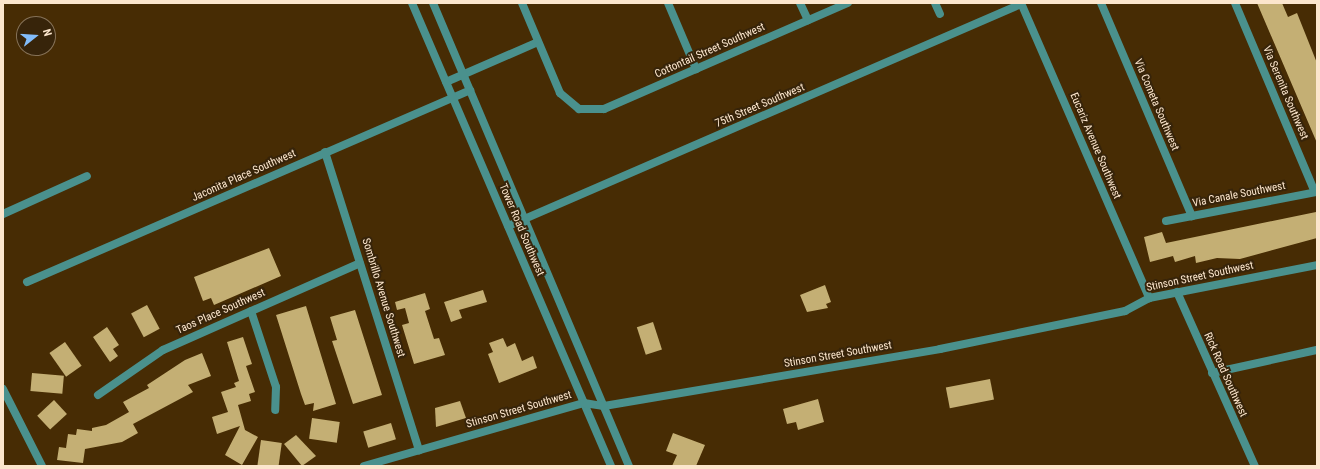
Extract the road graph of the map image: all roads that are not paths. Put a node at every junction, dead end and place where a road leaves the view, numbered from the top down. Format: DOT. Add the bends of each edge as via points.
graph roads {
  1 [pos="412,3"];
  2 [pos="433,3"];
  3 [pos="522,3"];
  4 [pos="668,3"];
  5 [pos="800,3"];
  6 [pos="848,3"];
  7 [pos="935,3"];
  8 [pos="1101,3"];
  9 [pos="1235,3"];
  10 [pos="1021,4"];
  11 [pos="940,14"];
  12 [pos="808,20"];
  13 [pos="538,42"];
  14 [pos="696,69"];
  15 [pos="464,75"];
  16 [pos="446,82"];
  17 [pos="470,90"];
  18 [pos="452,98"];
  19 [pos="325,152"];
  20 [pos="87,176"];
  21 [pos="1316,192"];
  22 [pos="3,214"];
  23 [pos="1192,216"];
  24 [pos="525,218"];
  25 [pos="1166,221"];
  26 [pos="508,226"];
  27 [pos="360,263"];
  28 [pos="1317,265"];
  29 [pos="27,282"];
  30 [pos="1177,292"];
  31 [pos="1149,298"];
  32 [pos="251,311"];
  33 [pos="1317,350"];
  34 [pos="1212,373"];
  35 [pos="3,389"];
  36 [pos="98,395"];
  37 [pos="584,403"];
  38 [pos="604,406"];
  39 [pos="275,410"];
  40 [pos="419,451"];
  41 [pos="42,466"];
  42 [pos="364,466"];
  43 [pos="611,466"];
  44 [pos="630,466"];
  45 [pos="1255,466"];
  1 -- 16 [label="street, Tower Road Southwest"];
  2 -- 15 [label="street, Tower Road Southwest"];
  3 -- 13 [label="street"];
  4 -- 14 [label="street"];
  5 -- 12 [label="street"];
  6 -- 12 [label="street, Cottontail Street Southwest"];
  7 -- 11 [label="street"];
  8 -- 23 [label="street, Via Cometa Southwest"];
  9 -- 21 [label="street, Via Serenita Southwest"];
  10 -- 24 [label="street, 75th Street Southwest"];
  10 -- 31 [label="street, Eucariz Avenue Southwest"];
  12 -- 14 [label="street, Cottontail Street Southwest"];
  13 -- 14 [label="street, Cottontail Street Southwest" via="560,93 579,109 604,109"];
  13 -- 15 [label="street"];
  15 -- 16 [label="street"];
  15 -- 17 [label="street, Tower Road Southwest"];
  16 -- 18 [label="street, Tower Road Southwest"];
  17 -- 18 [label="street, Jaconita Place Southwest"];
  17 -- 24 [label="street, Tower Road Southwest"];
  18 -- 19 [label="street, Jaconita Place Southwest"];
  18 -- 26 [label="street, Tower Road Southwest"];
  19 -- 27 [label="street, Sombrillo Avenue Southwest"];
  19 -- 29 [label="street, Jaconita Place Southwest"];
  20 -- 22 [label="street"];
  21 -- 23 [label="street, Via Canale Southwest"];
  23 -- 25 [label="street, Via Canale Southwest"];
  24 -- 26 [label="street, 75th Street Southwest"];
  24 -- 38 [label="street, Tower Road Southwest"];
  26 -- 37 [label="street, Tower Road Southwest"];
  27 -- 32 [label="street, Taos Place Southwest"];
  27 -- 40 [label="street, Sombrillo Avenue Southwest"];
  28 -- 30 [label="street, Stinson Street Southwest"];
  30 -- 31 [label="street, Stinson Street Southwest"];
  30 -- 34 [label="street, Rick Road Southwest"];
  31 -- 38 [label="street, Stinson Street Southwest" via="1125,311 940,349"];
  32 -- 36 [label="street, Taos Place Southwest" via="162,350"];
  32 -- 39 [label="street" via="276,387"];
  33 -- 34 [label="street"];
  34 -- 45 [label="street, Rick Road Southwest"];
  35 -- 41 [label="street"];
  37 -- 38 [label="street, Stinson Street Southwest"];
  37 -- 40 [label="street, Stinson Street Southwest"];
  37 -- 43 [label="street, Tower Road Southwest"];
  38 -- 44 [label="street, Tower Road Southwest"];
  40 -- 42 [label="street, Stinson Street Southwest"];
}
